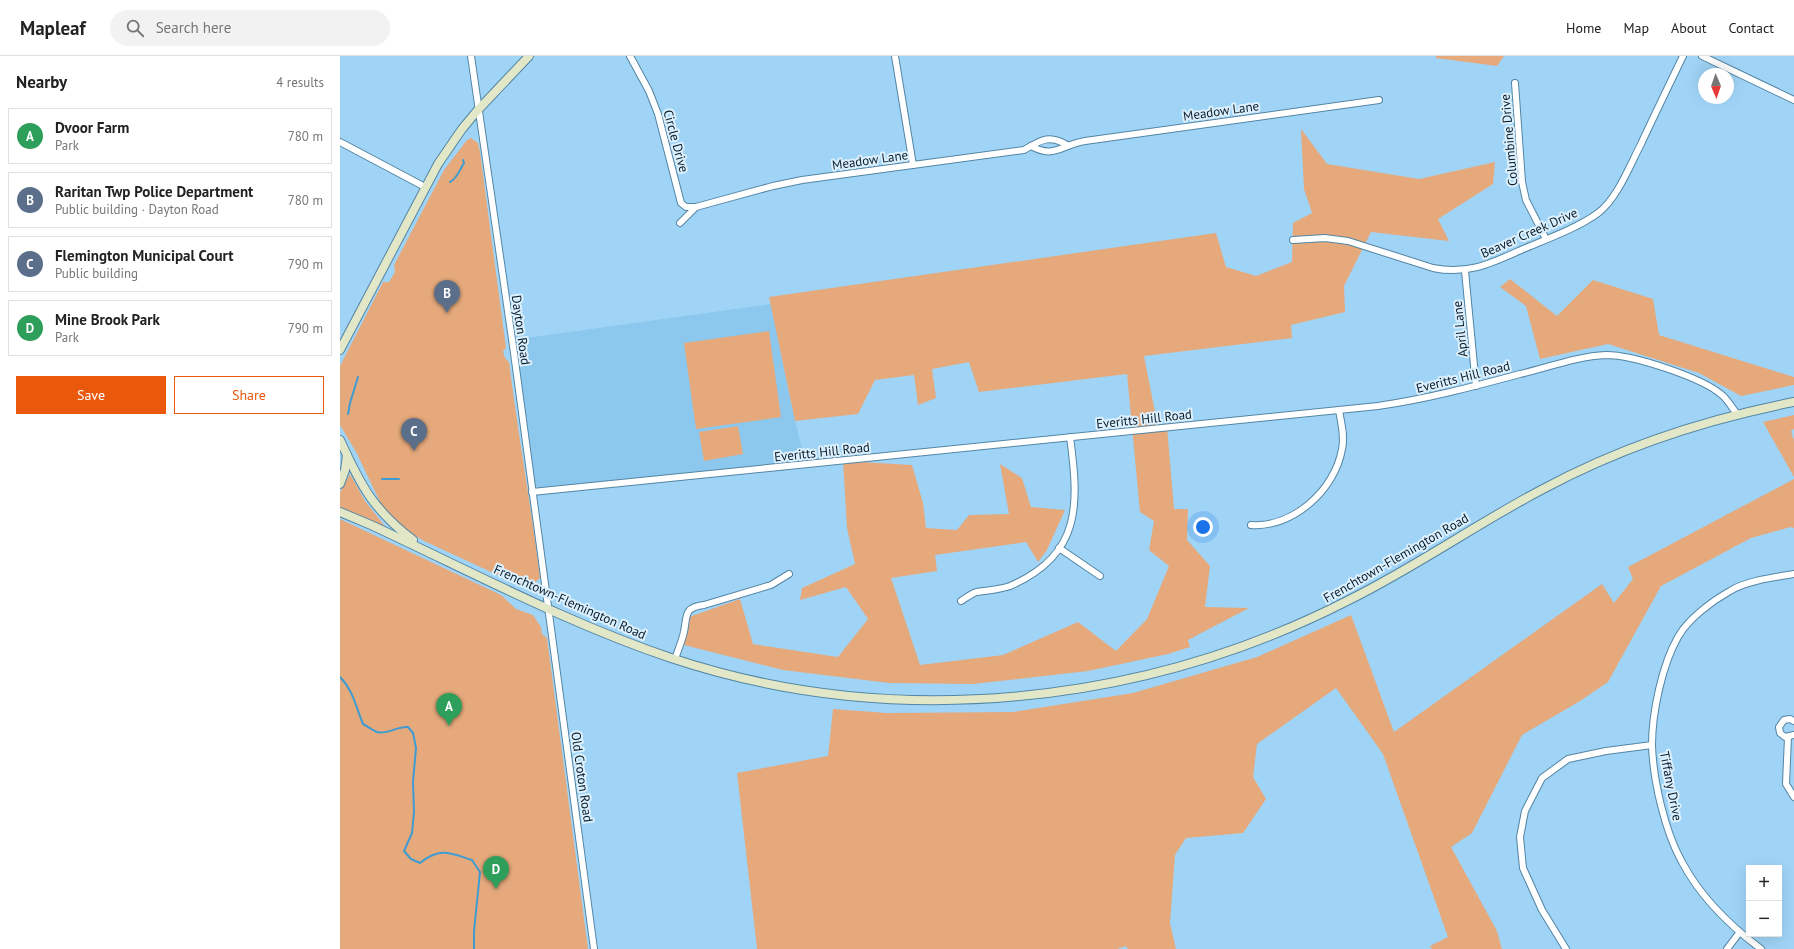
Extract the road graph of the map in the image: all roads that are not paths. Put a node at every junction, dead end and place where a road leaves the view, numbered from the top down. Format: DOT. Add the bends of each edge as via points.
graph roads {
  1 [pos="470,56"];
  2 [pos="529,56"];
  3 [pos="630,56"];
  4 [pos="895,56"];
  5 [pos="1683,56"];
  6 [pos="1702,56"];
  7 [pos="1515,83"];
  8 [pos="1379,100"];
  9 [pos="1794,100"];
  10 [pos="477,111"];
  11 [pos="340,142"];
  12 [pos="1067,145"];
  13 [pos="1031,146"];
  14 [pos="913,165"];
  15 [pos="425,187"];
  16 [pos="696,207"];
  17 [pos="680,223"];
  18 [pos="1546,239"];
  19 [pos="1293,240"];
  20 [pos="1465,271"];
  21 [pos="340,350"];
  22 [pos="1476,386"];
  23 [pos="1794,402"];
  24 [pos="1339,410"];
  25 [pos="1737,414"];
  26 [pos="1070,437"];
  27 [pos="340,440"];
  28 [pos="347,454"];
  29 [pos="340,484"];
  30 [pos="532,492"];
  31 [pos="340,512"];
  32 [pos="1251,525"];
  33 [pos="1059,548"];
  34 [pos="426,551"];
  35 [pos="789,574"];
  36 [pos="1794,574"];
  37 [pos="1100,576"];
  38 [pos="961,601"];
  39 [pos="548,608"];
  40 [pos="675,659"];
  41 [pos="1794,721"];
  42 [pos="1791,736"];
  43 [pos="1652,745"];
  44 [pos="1794,797"];
  45 [pos="1739,933"];
  46 [pos="594,949"];
  47 [pos="1566,949"];
  48 [pos="1727,949"];
  49 [pos="1761,949"];
  1 -- 10 [label="street, Dayton Road"];
  2 -- 10 [label="main road"];
  3 -- 16 [label="street, Circle Drive" via="658,114 680,203 686,207"];
  4 -- 14 [label="street"];
  5 -- 18 [label="street, Beaver Creek Drive" via="1611,200 1587,220"];
  6 -- 9 [label="street"];
  7 -- 18 [label="street, Columbine Drive" via="1522,182 1526,200"];
  8 -- 12 [label="street, Meadow Lane" via="1084,140"];
  10 -- 15 [label="main road" via="438,164"];
  10 -- 30 [label="street, Dayton Road" via="514,353"];
  11 -- 15 [label="street"];
  12 -- 13 [label="street, Meadow Lane" via="1051,138"];
  12 -- 13 [label="street, Meadow Lane" via="1047,153"];
  13 -- 14 [label="street, Meadow Lane" via="1024,150"];
  14 -- 16 [label="street, Meadow Lane" via="802,180"];
  15 -- 21 [label="main road"];
  16 -- 17 [label="street"];
  18 -- 20 [label="street, Beaver Creek Drive" via="1487,265"];
  19 -- 20 [label="street, Beaver Creek Drive" via="1325,238 1348,242 1433,268"];
  20 -- 22 [label="street, April Lane"];
  22 -- 24 [label="street, Everitts Hill Road" via="1421,400"];
  22 -- 25 [label="street, Everitts Hill Road" via="1591,357 1621,356 1675,372 1708,386 1722,395"];
  23 -- 25 [label="main road, Frenchtown-Flemington Road"];
  24 -- 26 [label="street, Everitts Hill Road"];
  24 -- 32 [label="street" via="1342,450 1335,471 1327,484 1311,502 1292,515 1264,526"];
  25 -- 40 [label="main road, Frenchtown-Flemington Road" via="1649,442 1564,478 1495,515 1370,589 1282,632 1209,658 1136,678 1077,690 1032,695 973,699 901,699 800,689 726,674"];
  26 -- 30 [label="street, Everitts Hill Road"];
  26 -- 33 [label="street" via="1076,481 1074,513 1068,533"];
  27 -- 28 [label="main road, Frenchtown-Flemington Road"];
  28 -- 29 [label="main road"];
  28 -- 34 [label="main road, Frenchtown-Flemington Road" via="377,508"];
  30 -- 39 [label="street, Dayton Road"];
  31 -- 34 [label="main road, Frenchtown-Flemington Road"];
  33 -- 37 [label="street"];
  33 -- 38 [label="street" via="1043,565 1020,581 1000,590 975,592"];
  34 -- 39 [label="main road, Frenchtown-Flemington Road"];
  35 -- 40 [label="street" via="771,585 694,606 686,617"];
  36 -- 43 [label="street, Tiffany Drive" via="1764,579 1731,590 1700,612 1678,636 1660,688"];
  39 -- 40 [label="main road, Frenchtown-Flemington Road" via="613,637"];
  39 -- 46 [label="street, Old Croton Road"];
  41 -- 42 [label="street" via="1787,719 1779,724 1780,733"];
  42 -- 44 [label="street" via="1786,784"];
  43 -- 45 [label="street, Tiffany Drive" via="1663,814 1682,862 1719,914"];
  43 -- 47 [label="street" via="1568,759 1542,778 1525,811 1520,837 1523,868 1542,910"];
  45 -- 48 [label="street"];
  45 -- 49 [label="street, Tiffany Drive"];
}
